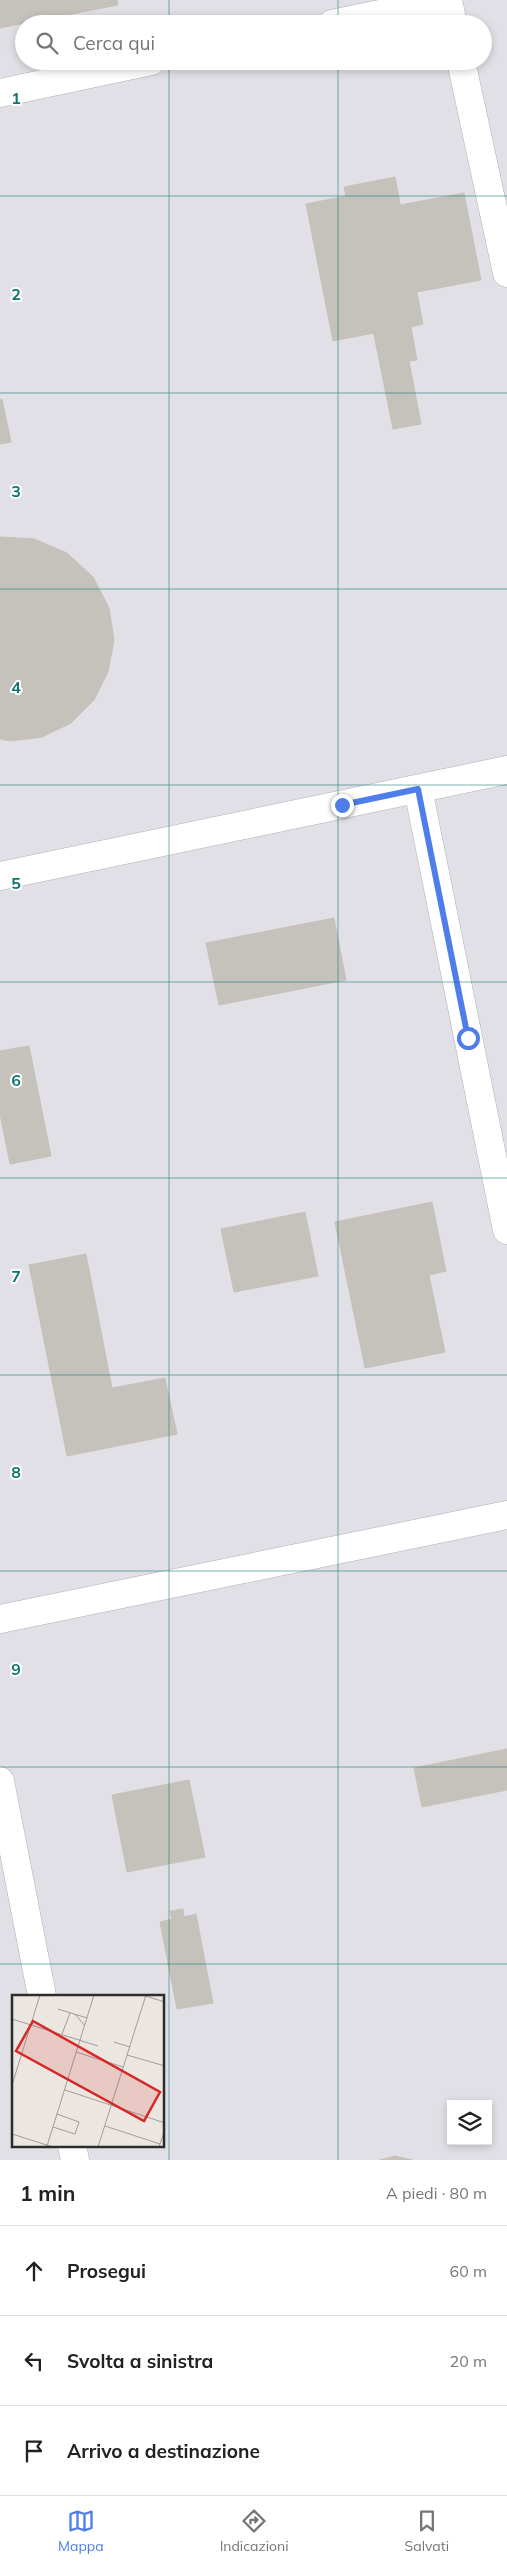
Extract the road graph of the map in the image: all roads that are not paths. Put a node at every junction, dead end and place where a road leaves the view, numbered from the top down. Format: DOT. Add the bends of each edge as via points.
graph roads {
  1 [pos="448,0"];
  2 [pos="376,15"];
  3 [pos="451,15"];
  4 [pos="109,70"];
  5 [pos="463,70"];
  6 [pos="0,93"];
  7 [pos="507,273"];
  8 [pos="507,770"];
  9 [pos="418,789"];
  10 [pos="0,876"];
  11 [pos="507,1230"];
  12 [pos="507,1515"];
  13 [pos="0,1619"];
  14 [pos="0,1780"];
  15 [pos="42,1995"];
  1 -- 2 [label="lane"];
  1 -- 3 [label="lane"];
  4 -- 6 [label="lane"];
  5 -- 7 [label="lane"];
  8 -- 9 [label="lane"];
  9 -- 10 [label="lane"];
  9 -- 11 [label="lane"];
  12 -- 13 [label="lane"];
  14 -- 15 [label="lane"];
}
